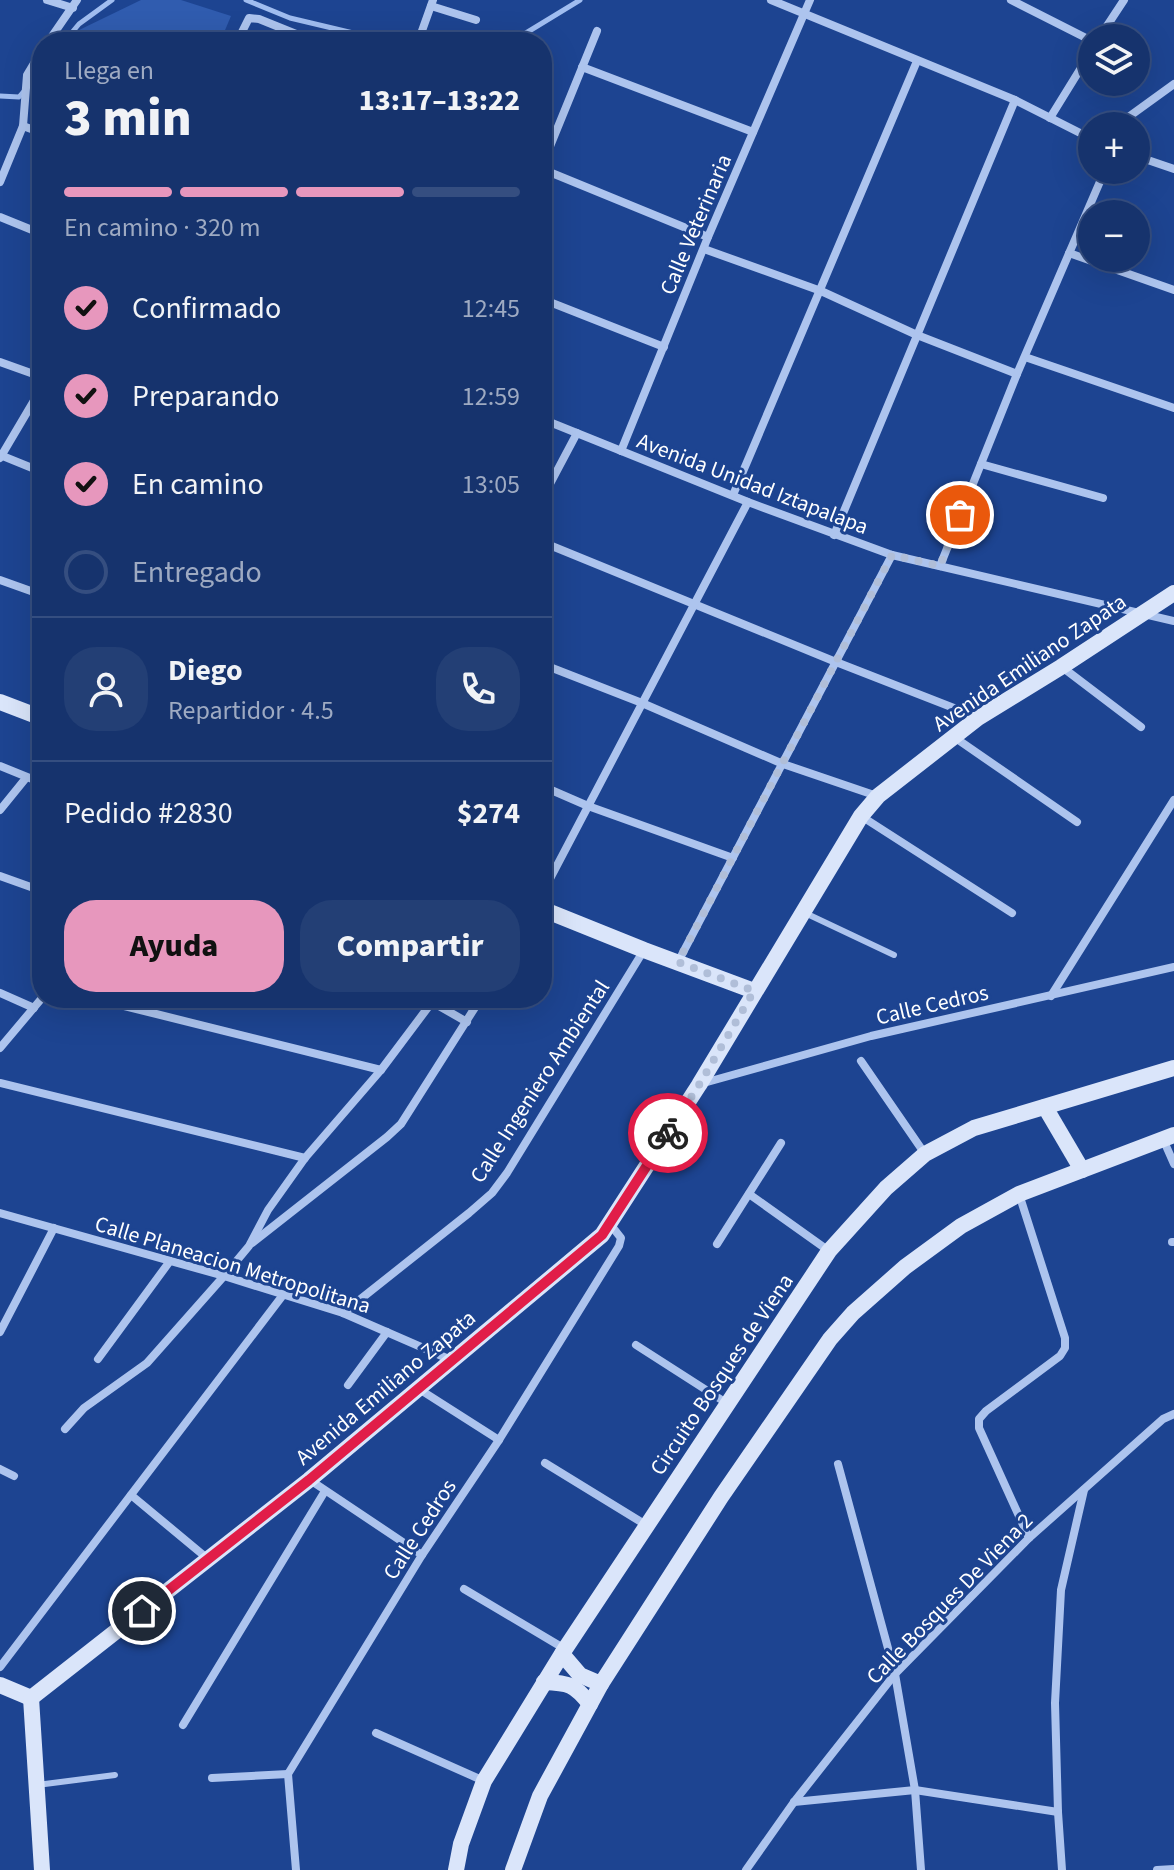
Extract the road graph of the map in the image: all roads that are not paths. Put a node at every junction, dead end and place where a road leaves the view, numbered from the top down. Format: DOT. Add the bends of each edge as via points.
graph roads {
  1 [pos="47,0"];
  2 [pos="771,0"];
  3 [pos="810,0"];
  4 [pos="1011,0"];
  5 [pos="1124,0"];
  6 [pos="432,3"];
  7 [pos="75,4"];
  8 [pos="805,13"];
  9 [pos="476,20"];
  10 [pos="1108,24"];
  11 [pos="597,31"];
  12 [pos="55,32"];
  13 [pos="242,32"];
  14 [pos="291,32"];
  15 [pos="422,32"];
  16 [pos="1078,34"];
  17 [pos="917,61"];
  18 [pos="32,67"];
  19 [pos="582,67"];
  20 [pos="1078,73"];
  21 [pos="1174,84"];
  22 [pos="1015,100"];
  23 [pos="1135,112"];
  24 [pos="1050,118"];
  25 [pos="23,126"];
  26 [pos="32,129"];
  27 [pos="753,132"];
  28 [pos="1078,132"];
  29 [pos="552,143"];
  30 [pos="1150,161"];
  31 [pos="1174,169"];
  32 [pos="552,172"];
  33 [pos="0,182"];
  34 [pos="1099,184"];
  35 [pos="0,217"];
  36 [pos="32,230"];
  37 [pos="708,237"];
  38 [pos="704,249"];
  39 [pos="1069,253"];
  40 [pos="1174,290"];
  41 [pos="821,291"];
  42 [pos="552,303"];
  43 [pos="917,335"];
  44 [pos="664,347"];
  45 [pos="1025,357"];
  46 [pos="0,362"];
  47 [pos="32,373"];
  48 [pos="1017,374"];
  49 [pos="32,404"];
  50 [pos="1174,408"];
  51 [pos="552,423"];
  52 [pos="577,433"];
  53 [pos="621,451"];
  54 [pos="0,457"];
  55 [pos="981,464"];
  56 [pos="32,468"];
  57 [pos="552,480"];
  58 [pos="733,495"];
  59 [pos="1103,498"];
  60 [pos="748,502"];
  61 [pos="834,535"];
  62 [pos="552,546"];
  63 [pos="892,555"];
  64 [pos="940,566"];
  65 [pos="0,580"];
  66 [pos="32,591"];
  67 [pos="1174,593"];
  68 [pos="695,603"];
  69 [pos="1142,613"];
  70 [pos="1174,621"];
  71 [pos="836,662"];
  72 [pos="1061,667"];
  73 [pos="552,668"];
  74 [pos="0,702"];
  75 [pos="642,703"];
  76 [pos="32,714"];
  77 [pos="978,718"];
  78 [pos="1141,727"];
  79 [pos="954,737"];
  80 [pos="783,764"];
  81 [pos="0,766"];
  82 [pos="26,778"];
  83 [pos="32,780"];
  84 [pos="552,790"];
  85 [pos="878,796"];
  86 [pos="1174,800"];
  87 [pos="588,806"];
  88 [pos="0,810"];
  89 [pos="861,816"];
  90 [pos="1077,822"];
  91 [pos="733,858"];
  92 [pos="552,875"];
  93 [pos="0,876"];
  94 [pos="32,887"];
  95 [pos="803,912"];
  96 [pos="552,913"];
  97 [pos="1012,913"];
  98 [pos="644,950"];
  99 [pos="894,955"];
  100 [pos="678,962"];
  101 [pos="1174,967"];
  102 [pos="754,991"];
  103 [pos="0,993"];
  104 [pos="1051,996"];
  105 [pos="32,1007"];
  106 [pos="34,1008"];
  107 [pos="132,1008"];
  108 [pos="428,1008"];
  109 [pos="446,1008"];
  110 [pos="475,1008"];
  111 [pos="467,1022"];
  112 [pos="0,1048"];
  113 [pos="861,1061"];
  114 [pos="1174,1068"];
  115 [pos="381,1070"];
  116 [pos="0,1083"];
  117 [pos="699,1085"];
  118 [pos="1045,1107"];
  119 [pos="1169,1137"];
  120 [pos="781,1143"];
  121 [pos="925,1154"];
  122 [pos="305,1158"];
  123 [pos="1174,1164"];
  124 [pos="1082,1170"];
  125 [pos="749,1194"];
  126 [pos="1019,1194"];
  127 [pos="0,1213"];
  128 [pos="610,1224"];
  129 [pos="54,1228"];
  130 [pos="717,1244"];
  131 [pos="249,1246"];
  132 [pos="829,1251"];
  133 [pos="170,1261"];
  134 [pos="224,1276"];
  135 [pos="283,1295"];
  136 [pos="343,1313"];
  137 [pos="0,1332"];
  138 [pos="387,1332"];
  139 [pos="636,1345"];
  140 [pos="98,1359"];
  141 [pos="451,1360"];
  142 [pos="348,1385"];
  143 [pos="419,1389"];
  144 [pos="728,1404"];
  145 [pos="1174,1414"];
  146 [pos="65,1429"];
  147 [pos="499,1440"];
  148 [pos="545,1463"];
  149 [pos="838,1464"];
  150 [pos="0,1469"];
  151 [pos="14,1476"];
  152 [pos="309,1480"];
  153 [pos="1085,1489"];
  154 [pos="325,1491"];
  155 [pos="131,1495"];
  156 [pos="647,1525"];
  157 [pos="1029,1538"];
  158 [pos="422,1555"];
  159 [pos="208,1559"];
  160 [pos="464,1589"];
  161 [pos="563,1652"];
  162 [pos="0,1667"];
  163 [pos="895,1674"];
  164 [pos="544,1682"];
  165 [pos="601,1684"];
  166 [pos="0,1685"];
  167 [pos="31,1698"];
  168 [pos="590,1704"];
  169 [pos="183,1725"];
  170 [pos="376,1733"];
  171 [pos="288,1774"];
  172 [pos="115,1775"];
  173 [pos="212,1778"];
  174 [pos="484,1781"];
  175 [pos="37,1785"];
  176 [pos="915,1790"];
  177 [pos="794,1802"];
  178 [pos="1058,1812"];
  179 [pos="1174,1869"];
  180 [pos="42,1870"];
  181 [pos="296,1870"];
  182 [pos="456,1870"];
  183 [pos="513,1870"];
  184 [pos="746,1870"];
  185 [pos="921,1870"];
  186 [pos="1062,1870"];
  187 [pos="1157,1870"];
  1 -- 7 [label="street"];
  2 -- 8 [label="street"];
  3 -- 8 [label="street, Calle Veterinaria"];
  4 -- 16 [label="street"];
  5 -- 10 [label="street"];
  6 -- 9 [label="street"];
  6 -- 15 [label="street"];
  7 -- 12 [label="street"];
  8 -- 17 [label="street"];
  8 -- 27 [label="street, Calle Veterinaria"];
  11 -- 19 [label="street"];
  13 -- 14 [label="street" via="249,18"];
  17 -- 22 [label="street"];
  17 -- 41 [label="street"];
  18 -- 25 [label="street"];
  19 -- 27 [label="street"];
  19 -- 29 [label="street"];
  20 -- 24 [label="street"];
  21 -- 23 [label="street"];
  22 -- 24 [label="street"];
  22 -- 43 [label="street"];
  24 -- 28 [label="street"];
  25 -- 26 [label="street"];
  25 -- 33 [label="street"];
  27 -- 37 [label="street, Calle Veterinaria"];
  30 -- 31 [label="street"];
  32 -- 37 [label="street"];
  34 -- 39 [label="street"];
  35 -- 36 [label="street"];
  37 -- 38 [label="street, Calle Veterinaria"];
  38 -- 41 [label="street"];
  38 -- 44 [label="street, Calle Veterinaria"];
  39 -- 40 [label="street"];
  39 -- 45 [label="street"];
  41 -- 43 [label="street"];
  41 -- 58 [label="street"];
  42 -- 44 [label="street"];
  43 -- 48 [label="street"];
  43 -- 61 [label="street"];
  44 -- 53 [label="street, Calle Veterinaria"];
  45 -- 48 [label="street"];
  45 -- 50 [label="street"];
  46 -- 47 [label="street"];
  48 -- 55 [label="street"];
  49 -- 54 [label="street"];
  51 -- 52 [label="street, Avenida Unidad Iztapalapa"];
  52 -- 53 [label="street, Avenida Unidad Iztapalapa"];
  52 -- 57 [label="street"];
  53 -- 58 [label="street, Avenida Unidad Iztapalapa"];
  54 -- 56 [label="street"];
  55 -- 59 [label="street"];
  55 -- 64 [label="street"];
  58 -- 60 [label="street, Avenida Unidad Iztapalapa"];
  60 -- 61 [label="street, Avenida Unidad Iztapalapa"];
  60 -- 68 [label="street"];
  61 -- 63 [label="street, Avenida Unidad Iztapalapa"];
  62 -- 68 [label="street"];
  63 -- 64 [label="street, Avenida Unidad Iztapalapa"];
  63 -- 71 [label="street"];
  64 -- 69 [label="street, Avenida Unidad Iztapalapa"];
  65 -- 66 [label="street"];
  67 -- 69 [label="main road, Avenida Emiliano Zapata"];
  68 -- 71 [label="street"];
  68 -- 75 [label="street"];
  69 -- 70 [label="street, Avenida Unidad Iztapalapa"];
  69 -- 72 [label="main road, Avenida Emiliano Zapata"];
  71 -- 77 [label="street"];
  71 -- 80 [label="street"];
  72 -- 77 [label="main road, Avenida Emiliano Zapata"];
  72 -- 78 [label="street"];
  73 -- 75 [label="street"];
  74 -- 76 [label="main road"];
  75 -- 80 [label="street"];
  75 -- 87 [label="street"];
  77 -- 79 [label="main road, Avenida Emiliano Zapata"];
  79 -- 85 [label="main road, Avenida Emiliano Zapata"];
  79 -- 90 [label="street"];
  80 -- 85 [label="street"];
  80 -- 91 [label="street"];
  81 -- 82 [label="street"];
  82 -- 83 [label="street"];
  82 -- 88 [label="street"];
  84 -- 87 [label="street"];
  85 -- 89 [label="main road, Avenida Emiliano Zapata"];
  86 -- 104 [label="street"];
  87 -- 91 [label="street"];
  87 -- 92 [label="street"];
  89 -- 95 [label="main road, Avenida Emiliano Zapata"];
  89 -- 97 [label="street"];
  91 -- 100 [label="street"];
  93 -- 94 [label="street"];
  95 -- 99 [label="lane"];
  95 -- 102 [label="main road, Avenida Emiliano Zapata"];
  96 -- 98 [label="main road"];
  98 -- 100 [label="main road"];
  98 -- 136 [label="street, Calle Ingeniero Ambiental" via="492,1193"];
  100 -- 102 [label="main road"];
  101 -- 104 [label="street, Calle Cedros"];
  102 -- 117 [label="main road, Avenida Emiliano Zapata"];
  103 -- 105 [label="street"];
  104 -- 117 [label="street, Calle Cedros" via="871,1036"];
  106 -- 112 [label="street"];
  107 -- 115 [label="street"];
  108 -- 115 [label="street"];
  109 -- 111 [label="street"];
  110 -- 111 [label="street"];
  111 -- 131 [label="street" via="401,1124"];
  113 -- 121 [label="street"];
  114 -- 118 [label="main road, Circuito Bosques de Viena"];
  115 -- 122 [label="street"];
  116 -- 122 [label="street"];
  117 -- 128 [label="main road, Avenida Emiliano Zapata"];
  118 -- 121 [label="main road, Circuito Bosques de Viena" via="974,1128"];
  118 -- 124 [label="main road"];
  119 -- 123 [label="street"];
  119 -- 124 [label="main road"];
  120 -- 125 [label="street"];
  121 -- 132 [label="main road, Circuito Bosques de Viena"];
  122 -- 131 [label="street"];
  124 -- 126 [label="main road"];
  125 -- 130 [label="street"];
  125 -- 132 [label="street"];
  126 -- 157 [label="street" via="1065,1348 986,1411 979,1428"];
  126 -- 165 [label="main road" via="961,1226 905,1267 830,1339"];
  127 -- 129 [label="street, Calle Planeacion Metropolitana"];
  128 -- 141 [label="main road, Avenida Emiliano Zapata"];
  128 -- 147 [label="street, Calle Cedros" via="621,1238 619,1246"];
  129 -- 133 [label="street, Calle Planeacion Metropolitana"];
  129 -- 137 [label="street"];
  131 -- 134 [label="street"];
  132 -- 144 [label="main road, Circuito Bosques de Viena"];
  133 -- 134 [label="street, Calle Planeacion Metropolitana"];
  133 -- 140 [label="street"];
  134 -- 135 [label="street, Calle Planeacion Metropolitana"];
  134 -- 146 [label="street" via="147,1363 84,1408"];
  135 -- 136 [label="street, Calle Planeacion Metropolitana"];
  135 -- 155 [label="street"];
  136 -- 138 [label="street, Calle Planeacion Metropolitana"];
  138 -- 141 [label="street, Calle Planeacion Metropolitana"];
  138 -- 142 [label="street"];
  139 -- 144 [label="street"];
  141 -- 143 [label="main road, Avenida Emiliano Zapata"];
  143 -- 147 [label="street"];
  143 -- 152 [label="main road, Avenida Emiliano Zapata"];
  144 -- 156 [label="main road, Circuito Bosques de Viena"];
  145 -- 153 [label="street, Calle Bosques De Viena 2"];
  147 -- 158 [label="street, Calle Cedros"];
  148 -- 156 [label="street"];
  149 -- 163 [label="street"];
  150 -- 151 [label="street"];
  152 -- 154 [label="street"];
  152 -- 159 [label="main road, Avenida Emiliano Zapata"];
  153 -- 157 [label="street, Calle Bosques De Viena 2"];
  153 -- 178 [label="street" via="1061,1590 1055,1703"];
  154 -- 158 [label="street"];
  154 -- 169 [label="street"];
  155 -- 159 [label="street"];
  155 -- 162 [label="street"];
  156 -- 161 [label="main road, Circuito Bosques de Viena"];
  157 -- 163 [label="street, Calle Bosques De Viena 2"];
  158 -- 171 [label="street, Calle Cedros"];
  159 -- 167 [label="main road, Avenida Emiliano Zapata"];
  160 -- 161 [label="street"];
  161 -- 164 [label="main road, Circuito Bosques de Viena"];
  161 -- 165 [label="main road" via="580,1675"];
  163 -- 176 [label="street"];
  163 -- 177 [label="street, Calle Bosques De Viena 2"];
  164 -- 168 [label="main road" via="572,1685"];
  164 -- 174 [label="main road, Circuito Bosques de Viena"];
  165 -- 168 [label="main road"];
  166 -- 167 [label="main road"];
  167 -- 175 [label="main road"];
  168 -- 183 [label="main road" via="540,1796"];
  170 -- 174 [label="street"];
  171 -- 173 [label="street"];
  171 -- 181 [label="street"];
  172 -- 175 [label="lane"];
  174 -- 182 [label="main road, Circuito Bosques de Viena"];
  175 -- 180 [label="main road"];
  176 -- 177 [label="street"];
  176 -- 178 [label="street"];
  176 -- 185 [label="street"];
  177 -- 184 [label="street, Calle Bosques De Viena 2"];
  178 -- 186 [label="street"];
  179 -- 187 [label="street"];
}
